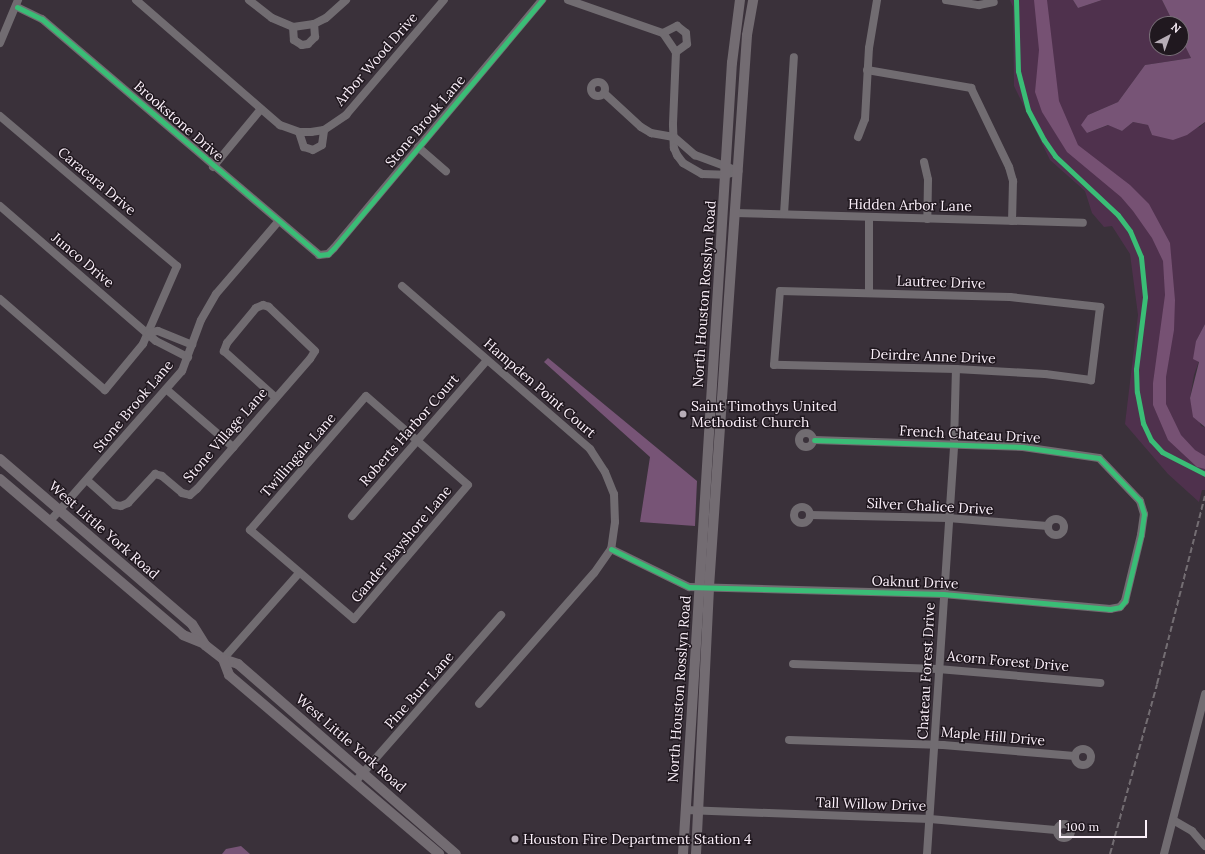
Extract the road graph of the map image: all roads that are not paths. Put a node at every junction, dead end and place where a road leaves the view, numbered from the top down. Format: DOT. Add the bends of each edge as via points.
graph roads {
  1 [pos="136,0"];
  2 [pos="249,0"];
  3 [pos="346,0"];
  4 [pos="444,0"];
  5 [pos="542,0"];
  6 [pos="568,0"];
  7 [pos="740,0"];
  8 [pos="753,0"];
  9 [pos="877,0"];
  10 [pos="946,0"];
  11 [pos="994,2"];
  12 [pos="17,4"];
  13 [pos="314,24"];
  14 [pos="292,27"];
  15 [pos="663,33"];
  16 [pos="0,44"];
  17 [pos="676,52"];
  18 [pos="794,57"];
  19 [pos="732,63"];
  20 [pos="745,63"];
  21 [pos="868,70"];
  22 [pos="604,93"];
  23 [pos="262,109"];
  24 [pos="0,116"];
  25 [pos="324,130"];
  26 [pos="299,132"];
  27 [pos="674,137"];
  28 [pos="858,137"];
  29 [pos="418,147"];
  30 [pos="924,162"];
  31 [pos="726,164"];
  32 [pos="213,167"];
  33 [pos="446,171"];
  34 [pos="738,171"];
  35 [pos="726,175"];
  36 [pos="0,206"];
  37 [pos="736,213"];
  38 [pos="784,214"];
  39 [pos="869,218"];
  40 [pos="927,218"];
  41 [pos="1012,221"];
  42 [pos="278,222"];
  43 [pos="1083,223"];
  44 [pos="323,255"];
  45 [pos="720,267"];
  46 [pos="732,269"];
  47 [pos="402,286"];
  48 [pos="869,292"];
  49 [pos="0,299"];
  50 [pos="149,332"];
  51 [pos="192,344"];
  52 [pos="714,349"];
  53 [pos="726,353"];
  54 [pos="188,357"];
  55 [pos="487,360"];
  56 [pos="774,365"];
  57 [pos="956,369"];
  58 [pos="1091,380"];
  59 [pos="166,389"];
  60 [pos="712,389"];
  61 [pos="724,391"];
  62 [pos="275,397"];
  63 [pos="418,440"];
  64 [pos="814,440"];
  65 [pos="954,444"];
  66 [pos="233,447"];
  67 [pos="0,459"];
  68 [pos="0,479"];
  69 [pos="707,479"];
  70 [pos="88,481"];
  71 [pos="717,481"];
  72 [pos="60,511"];
  73 [pos="810,515"];
  74 [pos="352,516"];
  75 [pos="948,518"];
  76 [pos="50,521"];
  77 [pos="1048,526"];
  78 [pos="610,549"];
  79 [pos="299,573"];
  80 [pos="704,587"];
  81 [pos="943,594"];
  82 [pos="1120,607"];
  83 [pos="501,614"];
  84 [pos="203,643"];
  85 [pos="223,659"];
  86 [pos="793,664"];
  87 [pos="938,669"];
  88 [pos="1100,682"];
  89 [pos="1205,694"];
  90 [pos="284,704"];
  91 [pos="480,704"];
  92 [pos="692,709"];
  93 [pos="703,710"];
  94 [pos="276,715"];
  95 [pos="1202,719"];
  96 [pos="789,740"];
  97 [pos="934,744"];
  98 [pos="1075,756"];
  99 [pos="364,772"];
  100 [pos="355,782"];
  101 [pos="685,810"];
  102 [pos="698,812"];
  103 [pos="930,819"];
  104 [pos="1173,820"];
  105 [pos="1056,830"];
  106 [pos="1205,846"];
  107 [pos="439,854"];
  108 [pos="456,854"];
  109 [pos="683,854"];
  110 [pos="696,854"];
  111 [pos="927,854"];
  112 [pos="1164,854"];
  1 -- 23 [label="street, Arbor Wood Drive"];
  2 -- 14 [label="street" via="272,18"];
  3 -- 13 [label="street" via="337,10"];
  4 -- 25 [label="street, Arbor Wood Drive" via="346,115"];
  5 -- 29 [label="street, Stone Brook Lane"];
  6 -- 15 [label="street"];
  7 -- 19 [label="main road, North Houston Rosslyn Road"];
  8 -- 20 [label="main road, North Houston Rosslyn Road"];
  9 -- 21 [label="street"];
  10 -- 11 [label="street" via="979,5"];
  12 -- 16 [label="street"];
  12 -- 32 [label="street, Brookstone Drive" via="42,19"];
  13 -- 14 [label="street"];
  13 -- 14 [label="street" via="315,37 308,44 302,45 294,40"];
  15 -- 17 [label="street"];
  15 -- 17 [label="street" via="678,26 686,33 687,44"];
  17 -- 27 [label="street"];
  18 -- 38 [label="street"];
  19 -- 20 [label="main road"];
  19 -- 31 [label="main road, North Houston Rosslyn Road"];
  20 -- 34 [label="main road, North Houston Rosslyn Road"];
  21 -- 28 [label="street" via="865,119"];
  21 -- 41 [label="street" via="971,88 1009,167 1012,181"];
  22 -- 27 [label="street" via="641,127 651,133"];
  23 -- 26 [label="street, Arbor Wood Drive" via="280,125"];
  23 -- 32 [label="street"];
  24 -- 50 [label="street, Caracara Drive" via="177,266"];
  25 -- 26 [label="street, Arbor Wood Drive"];
  25 -- 26 [label="street" via="322,144 313,150 304,147"];
  27 -- 31 [label="street" via="695,155"];
  27 -- 35 [label="street" via="677,155 693,170 709,176"];
  29 -- 33 [label="street"];
  29 -- 44 [label="street, Stone Brook Lane" via="334,248"];
  30 -- 40 [label="street" via="928,180"];
  31 -- 34 [label="street"];
  31 -- 35 [label="main road, North Houston Rosslyn Road"];
  32 -- 42 [label="street, Brookstone Drive"];
  34 -- 35 [label="street"];
  34 -- 37 [label="main road, North Houston Rosslyn Road"];
  35 -- 45 [label="main road, North Houston Rosslyn Road"];
  36 -- 50 [label="street, Junco Drive"];
  37 -- 38 [label="street, Hidden Arbor Lane"];
  37 -- 46 [label="main road, North Houston Rosslyn Road"];
  38 -- 39 [label="street, Hidden Arbor Lane"];
  39 -- 40 [label="street, Hidden Arbor Lane"];
  39 -- 48 [label="street"];
  40 -- 41 [label="street, Hidden Arbor Lane"];
  41 -- 43 [label="street, Hidden Arbor Lane"];
  42 -- 44 [label="street, Brookstone Drive" via="313,252"];
  42 -- 51 [label="street, Stone Brook Lane" via="216,294 201,320"];
  45 -- 46 [label="main road"];
  45 -- 52 [label="main road, North Houston Rosslyn Road"];
  46 -- 53 [label="main road, North Houston Rosslyn Road"];
  47 -- 55 [label="street, Hampden Point Court"];
  48 -- 56 [label="street, Lautrec Drive" via="780,291"];
  48 -- 58 [label="street, Lautrec Drive" via="1010,297 1100,307"];
  49 -- 50 [label="street" via="105,390 144,344"];
  50 -- 51 [label="street" via="158,331"];
  50 -- 54 [label="street, Junco Drive" via="156,341"];
  51 -- 54 [label="street, Stone Brook Lane"];
  52 -- 53 [label="main road"];
  52 -- 60 [label="main road, North Houston Rosslyn Road"];
  53 -- 61 [label="main road, North Houston Rosslyn Road"];
  54 -- 59 [label="street, Stone Brook Lane" via="182,371"];
  55 -- 63 [label="street, Roberts Harbor Court"];
  55 -- 78 [label="street, Hampden Point Court" via="590,449 605,472 614,494 615,522"];
  56 -- 57 [label="street, Deirdre Anne Drive"];
  57 -- 58 [label="street, Deirdre Anne Drive" via="1045,374"];
  57 -- 65 [label="street, Chateau Forest Drive"];
  59 -- 66 [label="street"];
  59 -- 70 [label="street, Stone Brook Lane" via="109,453"];
  60 -- 61 [label="main road"];
  60 -- 69 [label="main road, North Houston Rosslyn Road"];
  61 -- 71 [label="main road, North Houston Rosslyn Road"];
  62 -- 62 [label="street, Stone Village Lane" via="315,351 269,307 262,306 256,308 227,343 224,351"];
  62 -- 66 [label="street, Stone Village Lane"];
  63 -- 74 [label="street, Roberts Harbor Court"];
  63 -- 79 [label="street, Twillingale Lane" via="366,396 250,530"];
  63 -- 79 [label="street, Gander Bayshore Lane" via="468,486 354,619"];
  64 -- 65 [label="street, French Chateau Drive"];
  65 -- 75 [label="street, Chateau Forest Drive"];
  65 -- 82 [label="street, French Chateau Drive" via="1030,448 1089,455 1106,462 1140,501 1144,514 1125,601"];
  66 -- 70 [label="street, Stone Village Lane" via="190,495 182,493 162,476 155,474 128,503 121,506 115,505"];
  67 -- 72 [label="main road, West Little York Road"];
  68 -- 76 [label="main road, West Little York Road"];
  69 -- 71 [label="main road"];
  69 -- 80 [label="main road, North Houston Rosslyn Road"];
  70 -- 72 [label="street, Stone Brook Lane"];
  71 -- 80 [label="main road, North Houston Rosslyn Road"];
  72 -- 76 [label="street, Stone Brook Lane"];
  72 -- 84 [label="main road, West Little York Road" via="192,624"];
  73 -- 75 [label="street, Silver Chalice Drive"];
  75 -- 77 [label="street, Silver Chalice Drive"];
  75 -- 81 [label="street, Chateau Forest Drive"];
  76 -- 84 [label="main road, West Little York Road" via="183,635"];
  78 -- 80 [label="street, Oaknut Drive" via="689,587"];
  78 -- 91 [label="street, Hampden Point Court" via="594,574"];
  79 -- 85 [label="street"];
  80 -- 81 [label="street, Oaknut Drive"];
  80 -- 92 [label="main road, North Houston Rosslyn Road"];
  80 -- 93 [label="main road, North Houston Rosslyn Road"];
  81 -- 82 [label="street, Oaknut Drive" via="1110,609"];
  81 -- 87 [label="street, Chateau Forest Drive"];
  83 -- 99 [label="street, Pine Burr Lane"];
  84 -- 85 [label="main road, West Little York Road"];
  85 -- 90 [label="main road, West Little York Road" via="238,664"];
  85 -- 94 [label="main road, West Little York Road" via="229,675"];
  86 -- 87 [label="street, Acorn Forest Drive"];
  87 -- 88 [label="street, Acorn Forest Drive"];
  87 -- 97 [label="street, Chateau Forest Drive"];
  89 -- 95 [label="street"];
  90 -- 94 [label="main road"];
  90 -- 99 [label="main road, West Little York Road"];
  92 -- 93 [label="main road"];
  92 -- 101 [label="main road, North Houston Rosslyn Road"];
  93 -- 102 [label="main road, North Houston Rosslyn Road"];
  94 -- 100 [label="main road, West Little York Road"];
  95 -- 104 [label="street"];
  96 -- 97 [label="street, Maple Hill Drive"];
  97 -- 98 [label="street, Maple Hill Drive"];
  97 -- 103 [label="street, Chateau Forest Drive"];
  99 -- 100 [label="street, Pine Burr Lane"];
  99 -- 108 [label="main road, West Little York Road"];
  100 -- 107 [label="main road, West Little York Road"];
  101 -- 102 [label="street, Tall Willow Drive"];
  101 -- 109 [label="main road, North Houston Rosslyn Road"];
  102 -- 103 [label="street, Tall Willow Drive"];
  102 -- 110 [label="main road, North Houston Rosslyn Road"];
  103 -- 105 [label="street, Tall Willow Drive"];
  103 -- 111 [label="street, Chateau Forest Drive"];
  104 -- 106 [label="street" via="1192,831"];
  104 -- 112 [label="street"];
}
